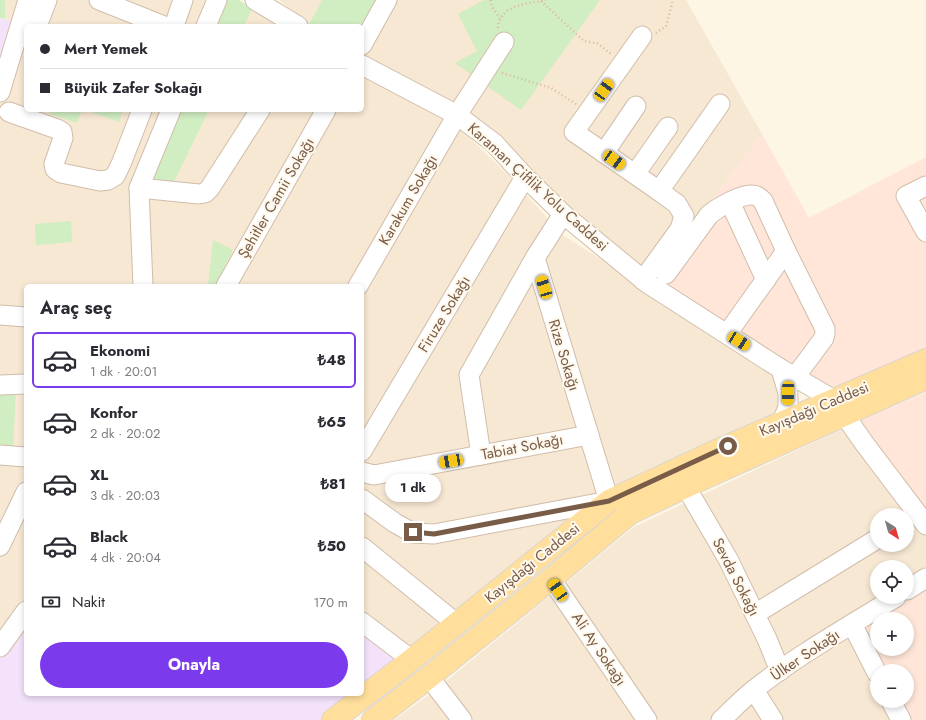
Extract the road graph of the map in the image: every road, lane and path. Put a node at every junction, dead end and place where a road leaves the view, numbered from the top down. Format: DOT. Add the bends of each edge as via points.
graph roads {
  1 [pos="28,0"];
  2 [pos="47,0"];
  3 [pos="99,0"];
  4 [pos="183,0"];
  5 [pos="217,0"];
  6 [pos="255,0"];
  7 [pos="387,0"];
  8 [pos="491,0"];
  9 [pos="546,0"];
  10 [pos="673,0"];
  11 [pos="541,1"];
  12 [pos="500,18"];
  13 [pos="38,24"];
  14 [pos="159,24"];
  15 [pos="175,24"];
  16 [pos="207,24"];
  17 [pos="295,24"];
  18 [pos="642,36"];
  19 [pos="364,41"];
  20 [pos="504,42"];
  21 [pos="490,64"];
  22 [pos="364,65"];
  23 [pos="619,68"];
  24 [pos="0,92"];
  25 [pos="720,104"];
  26 [pos="636,106"];
  27 [pos="9,112"];
  28 [pos="141,112"];
  29 [pos="167,112"];
  30 [pos="259,112"];
  31 [pos="325,112"];
  32 [pos="588,112"];
  33 [pos="457,115"];
  34 [pos="668,127"];
  35 [pos="604,152"];
  36 [pos="635,174"];
  37 [pos="525,177"];
  38 [pos="926,186"];
  39 [pos="139,188"];
  40 [pos="659,191"];
  41 [pos="730,202"];
  42 [pos="563,214"];
  43 [pos="926,232"];
  44 [pos="786,251"];
  45 [pos="535,258"];
  46 [pos="666,274"];
  47 [pos="643,280"];
  48 [pos="766,280"];
  49 [pos="143,284"];
  50 [pos="227,284"];
  51 [pos="359,284"];
  52 [pos="0,316"];
  53 [pos="24,317"];
  54 [pos="727,334"];
  55 [pos="926,360"];
  56 [pos="788,373"];
  57 [pos="926,378"];
  58 [pos="24,384"];
  59 [pos="0,385"];
  60 [pos="840,408"];
  61 [pos="782,422"];
  62 [pos="588,435"];
  63 [pos="364,448"];
  64 [pos="0,455"];
  65 [pos="481,455"];
  66 [pos="24,457"];
  67 [pos="364,472"];
  68 [pos="686,487"];
  69 [pos="24,496"];
  70 [pos="364,500"];
  71 [pos="609,501"];
  72 [pos="917,520"];
  73 [pos="870,543"];
  74 [pos="0,546"];
  75 [pos="364,549"];
  76 [pos="926,578"];
  77 [pos="551,579"];
  78 [pos="914,586"];
  79 [pos="885,604"];
  80 [pos="24,613"];
  81 [pos="755,614"];
  82 [pos="364,624"];
  83 [pos="457,624"];
  84 [pos="852,624"];
  85 [pos="0,647"];
  86 [pos="412,660"];
  87 [pos="872,664"];
  88 [pos="780,671"];
  89 [pos="429,677"];
  90 [pos="366,690"];
  91 [pos="754,690"];
  92 [pos="359,696"];
  93 [pos="895,708"];
  94 [pos="333,720"];
  95 [pos="373,720"];
  96 [pos="462,720"];
  97 [pos="648,720"];
  98 [pos="721,720"];
  99 [pos="773,720"];
  100 [pos="901,720"];
  1 -- 24 [label="street"];
  2 -- 13 [label="street"];
  3 -- 14 [label="street"];
  4 -- 15 [label="street"];
  5 -- 16 [label="street"];
  6 -- 17 [label="street"];
  7 -- 19 [label="street"];
  8 -- 12 [label="path"];
  9 -- 11 [label="path"];
  10 -- 18 [label="path" via="666,26 652,36"];
  11 -- 12 [label="path" via="515,6"];
  11 -- 23 [label="path" via="584,41 597,44 611,54"];
  12 -- 20 [label="path" via="499,35"];
  18 -- 23 [label="street"];
  20 -- 21 [label="street, Karakum Sokağı"];
  21 -- 32 [label="path" via="504,74 551,88"];
  21 -- 33 [label="street, Karakum Sokağı"];
  22 -- 33 [label="street, Karaman Çiftlik Yolu Caddesi"];
  23 -- 32 [label="street"];
  25 -- 40 [label="street"];
  26 -- 35 [label="street"];
  27 -- 28 [label="street" via="62,132 63,138 54,164 55,169 61,173 100,181 114,176"];
  29 -- 39 [label="street"];
  30 -- 39 [label="street" via="205,193"];
  31 -- 50 [label="street, Şehitler Camii Sokağı"];
  32 -- 35 [label="street" via="574,132"];
  33 -- 37 [label="street, Karaman Çiftlik Yolu Caddesi" via="494,143"];
  33 -- 51 [label="street, Karakum Sokağı"];
  34 -- 36 [label="street"];
  35 -- 36 [label="street"];
  36 -- 40 [label="street"];
  37 -- 42 [label="street, Karaman Çiftlik Yolu Caddesi"];
  37 -- 63 [label="street, Firuze Sokağı"];
  38 -- 43 [label="street" via="906,196"];
  39 -- 49 [label="street"];
  40 -- 47 [label="street" via="677,204 684,216 680,229"];
  41 -- 44 [label="street" via="746,195 758,196 763,201"];
  41 -- 46 [label="street" via="709,215"];
  41 -- 48 [label="street"];
  42 -- 45 [label="street"];
  42 -- 47 [label="street, Karaman Çiftlik Yolu Caddesi"];
  44 -- 48 [label="street"];
  44 -- 56 [label="street" via="825,329 824,338"];
  45 -- 62 [label="street, Rize Sokağı"];
  45 -- 65 [label="street" via="469,375"];
  47 -- 54 [label="street, Karaman Çiftlik Yolu Caddesi"];
  48 -- 54 [label="street"];
  52 -- 53 [label="street"];
  54 -- 56 [label="street, Karaman Çiftlik Yolu Caddesi"];
  55 -- 60 [label="main road, Kayışdağı Caddesi"];
  56 -- 60 [label="street, Karaman Çiftlik Yolu Caddesi"];
  56 -- 61 [label="street" via="788,407"];
  57 -- 60 [label="main road, Kayışdağı Caddesi"];
  58 -- 59 [label="street"];
  60 -- 61 [label="main road, Kayışdağı Caddesi"];
  60 -- 68 [label="main road, Kayışdağı Caddesi"];
  60 -- 72 [label="street"];
  61 -- 71 [label="main road, Kayışdağı Caddesi"];
  62 -- 65 [label="street, Tabiat Sokağı"];
  62 -- 71 [label="street, Rize Sokağı"];
  64 -- 66 [label="street"];
  65 -- 67 [label="street, Tabiat Sokağı" via="374,475"];
  68 -- 77 [label="main road, Kayışdağı Caddesi" via="630,513"];
  68 -- 81 [label="street, Sevda Sokağı" via="728,559"];
  69 -- 74 [label="street"];
  70 -- 71 [label="street" via="395,523 413,532 434,534"];
  71 -- 83 [label="main road, Kayışdağı Caddesi"];
  73 -- 81 [label="street"];
  75 -- 83 [label="street"];
  76 -- 78 [label="street"];
  77 -- 89 [label="main road, Kayışdağı Caddesi"];
  77 -- 97 [label="street, Ali Ay Sokağı"];
  79 -- 84 [label="street, Ülker Sokağı"];
  80 -- 85 [label="street"];
  81 -- 88 [label="street, Sevda Sokağı"];
  82 -- 86 [label="street"];
  83 -- 86 [label="main road, Kayışdağı Caddesi"];
  84 -- 87 [label="street"];
  84 -- 88 [label="street, Ülker Sokağı"];
  86 -- 90 [label="main road, Kayışdağı Caddesi"];
  88 -- 91 [label="street, Ülker Sokağı"];
  89 -- 95 [label="main road, Kayışdağı Caddesi"];
  89 -- 96 [label="street"];
  91 -- 98 [label="street, Ülker Sokağı"];
  91 -- 99 [label="street"];
  92 -- 94 [label="main road, Kayışdağı Caddesi"];
  93 -- 100 [label="street"];
}
